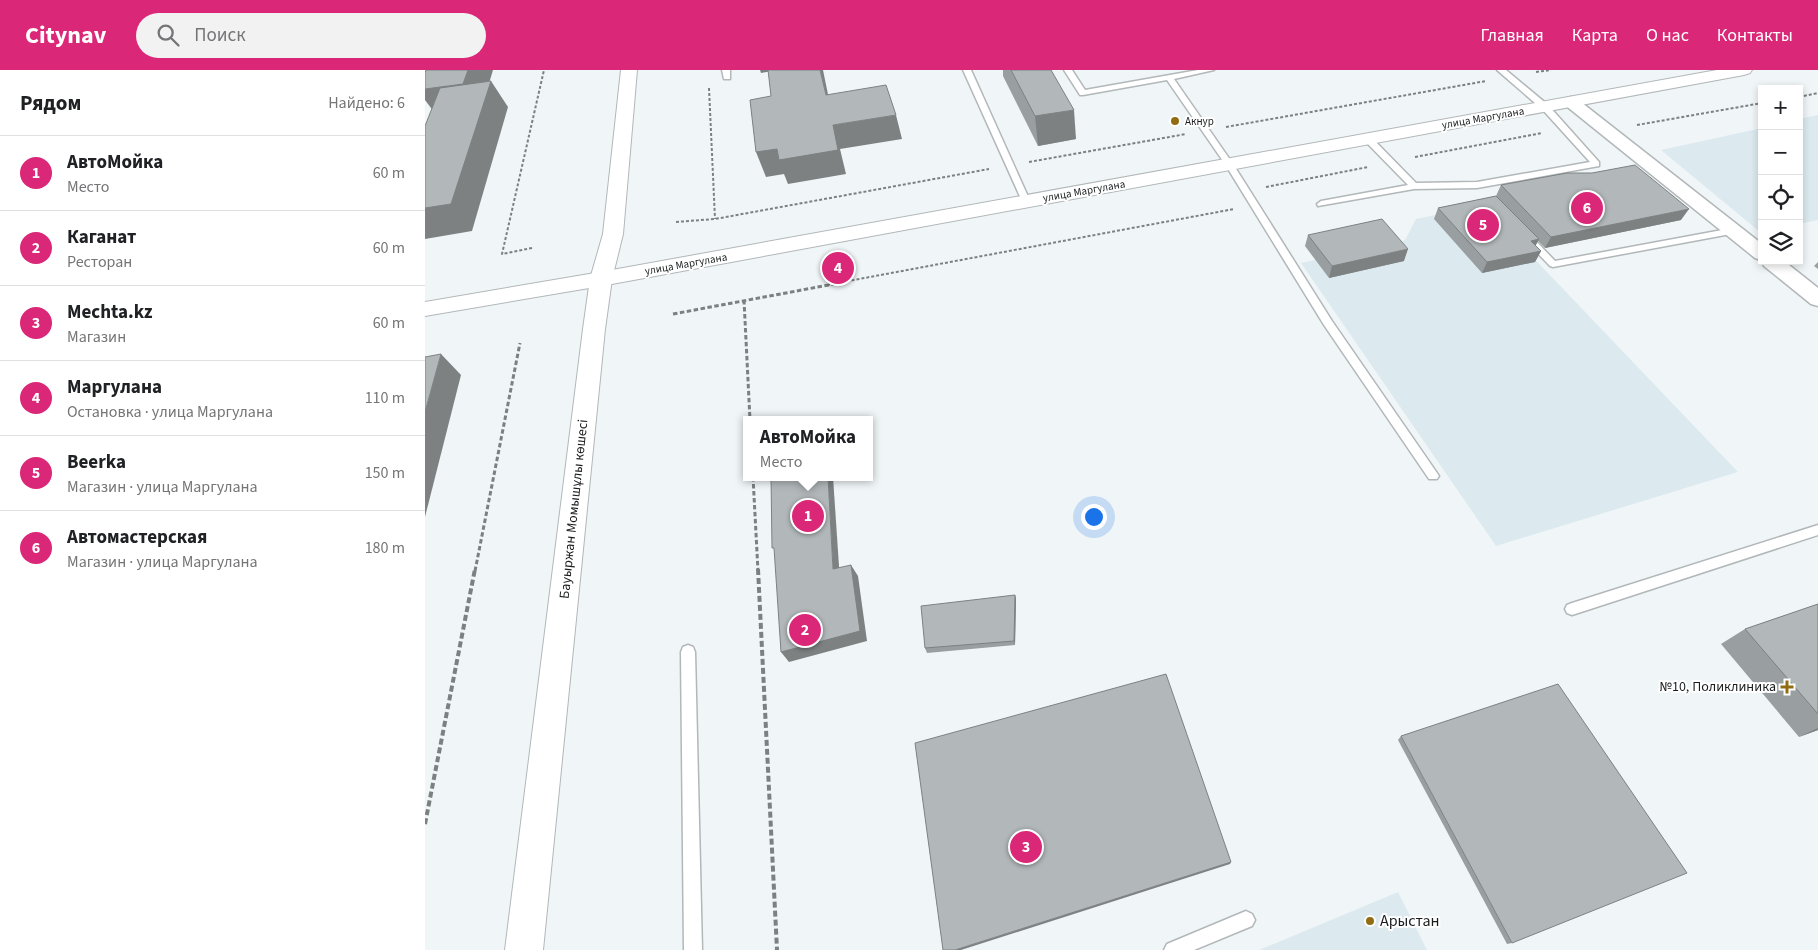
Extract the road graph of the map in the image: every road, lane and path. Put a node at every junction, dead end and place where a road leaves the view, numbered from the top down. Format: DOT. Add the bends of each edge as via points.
graph roads {
  1 [pos="544,70"];
  2 [pos="629,70"];
  3 [pos="967,70"];
  4 [pos="1068,70"];
  5 [pos="1210,70"];
  6 [pos="1501,70"];
  7 [pos="1551,70"];
  8 [pos="1743,70"];
  9 [pos="1509,77"];
  10 [pos="1169,78"];
  11 [pos="709,80"];
  12 [pos="1818,94"];
  13 [pos="1803,96"];
  14 [pos="1571,102"];
  15 [pos="1545,107"];
  16 [pos="1205,130"];
  17 [pos="1368,139"];
  18 [pos="1229,164"];
  19 [pos="1010,165"];
  20 [pos="1415,186"];
  21 [pos="1026,201"];
  22 [pos="1321,204"];
  23 [pos="715,219"];
  24 [pos="675,222"];
  25 [pos="1519,228"];
  26 [pos="1733,231"];
  27 [pos="532,248"];
  28 [pos="1758,251"];
  29 [pos="1776,265"];
  30 [pos="601,279"];
  31 [pos="1818,299"];
  32 [pos="425,308"];
  33 [pos="673,314"];
  34 [pos="520,343"];
  35 [pos="750,416"];
  36 [pos="1433,476"];
  37 [pos="753,481"];
  38 [pos="1818,530"];
  39 [pos="1572,609"];
  40 [pos="689,652"];
  41 [pos="425,824"];
  42 [pos="1246,920"];
  43 [pos="524,950"];
  44 [pos="693,950"];
  45 [pos="777,950"];
  46 [pos="1173,950"];
  1 -- 27 [label="path" via="502,254"];
  2 -- 30 [label="street, Бауыржан Момышұлы көшесі" via="613,234"];
  3 -- 19 [label="lane"];
  4 -- 10 [label="lane" via="1083,93"];
  5 -- 10 [label="lane"];
  6 -- 9 [label="lane"];
  7 -- 9 [label="path"];
  8 -- 14 [label="street, улица Маргулана"];
  9 -- 15 [label="lane"];
  9 -- 16 [label="path"];
  10 -- 16 [label="lane"];
  11 -- 23 [label="path"];
  12 -- 13 [label="path"];
  14 -- 15 [label="street, улица Маргулана"];
  14 -- 26 [label="street"];
  15 -- 17 [label="street, улица Маргулана"];
  15 -- 20 [label="lane" via="1597,164 1481,189"];
  16 -- 18 [label="lane"];
  16 -- 19 [label="path"];
  17 -- 18 [label="street, улица Маргулана"];
  17 -- 20 [label="lane"];
  18 -- 21 [label="street, улица Маргулана"];
  18 -- 36 [label="lane" via="1328,322"];
  19 -- 21 [label="lane"];
  19 -- 23 [label="path"];
  20 -- 22 [label="lane"];
  21 -- 30 [label="street, улица Маргулана"];
  23 -- 24 [label="path"];
  25 -- 26 [label="lane" via="1553,264"];
  26 -- 28 [label="street"];
  29 -- 31 [label="street"];
  30 -- 32 [label="street, улица Маргулана"];
  30 -- 43 [label="street, Бауыржан Момышұлы көшесі"];
  33 -- 35 [label="path" via="744,300"];
  34 -- 41 [label="path"];
  37 -- 45 [label="path"];
  38 -- 39 [label="lane"];
  40 -- 44 [label="lane"];
  42 -- 46 [label="lane"];
}
